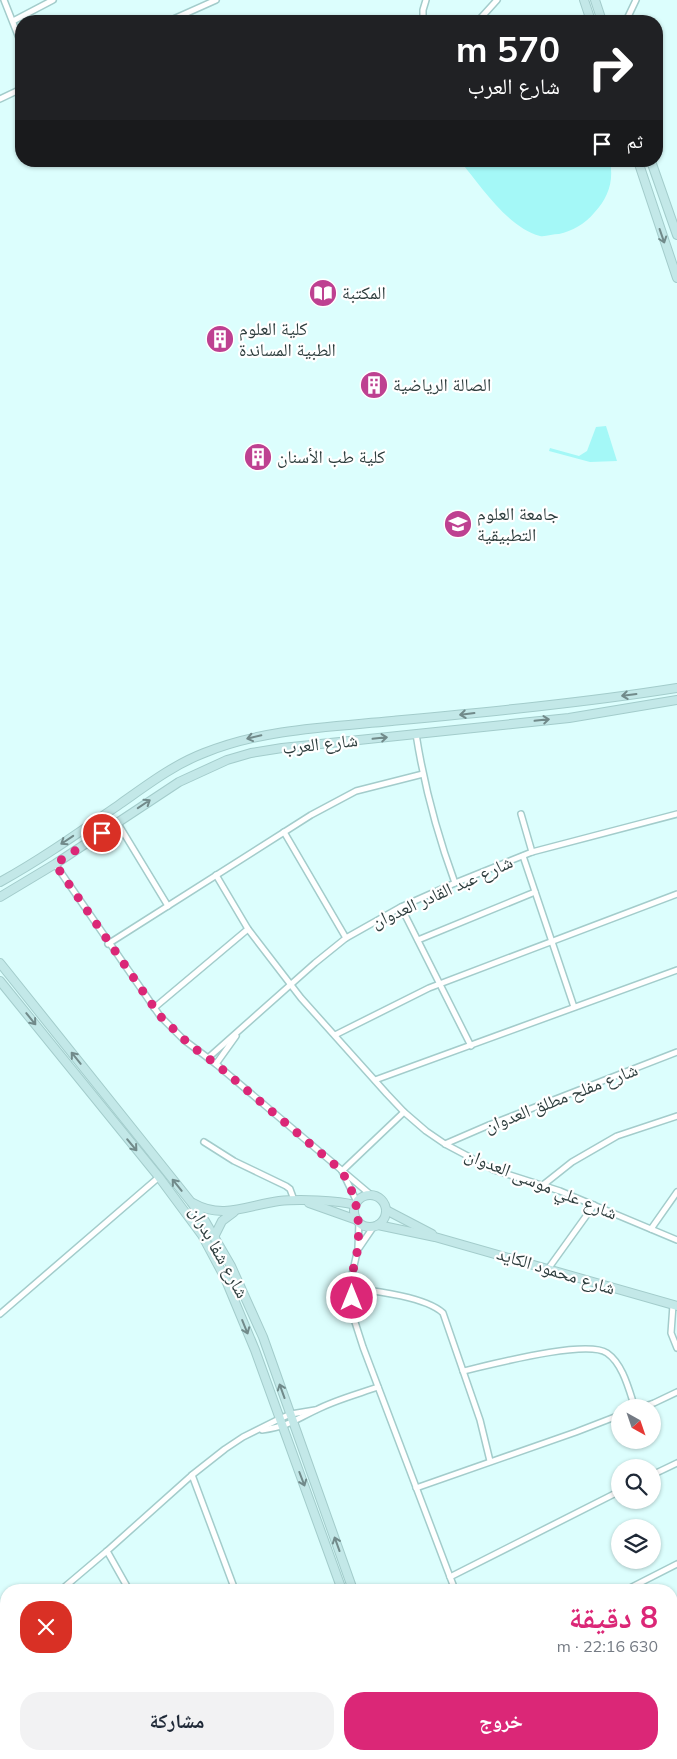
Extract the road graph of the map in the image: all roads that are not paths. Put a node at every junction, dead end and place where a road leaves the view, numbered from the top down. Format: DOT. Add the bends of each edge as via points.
graph roads {
  1 [pos="4,0"];
  2 [pos="53,0"];
  3 [pos="216,0"];
  4 [pos="426,0"];
  5 [pos="497,0"];
  6 [pos="595,0"];
  7 [pos="636,0"];
  8 [pos="584,1"];
  9 [pos="24,15"];
  10 [pos="182,15"];
  11 [pos="423,15"];
  12 [pos="483,15"];
  13 [pos="589,15"];
  14 [pos="600,15"];
  15 [pos="629,15"];
  16 [pos="15,19"];
  17 [pos="12,21"];
  18 [pos="15,28"];
  19 [pos="15,92"];
  20 [pos="0,99"];
  21 [pos="640,167"];
  22 [pos="653,167"];
  23 [pos="677,235"];
  24 [pos="677,278"];
  25 [pos="677,688"];
  26 [pos="677,700"];
  27 [pos="416,734"];
  28 [pos="422,774"];
  29 [pos="521,814"];
  30 [pos="677,814"];
  31 [pos="118,822"];
  32 [pos="284,832"];
  33 [pos="532,852"];
  34 [pos="523,856"];
  35 [pos="55,864"];
  36 [pos="216,875"];
  37 [pos="4,878"];
  38 [pos="0,882"];
  39 [pos="455,883"];
  40 [pos="535,892"];
  41 [pos="8,893"];
  42 [pos="677,894"];
  43 [pos="0,897"];
  44 [pos="0,902"];
  45 [pos="168,906"];
  46 [pos="401,907"];
  47 [pos="248,929"];
  48 [pos="346,938"];
  49 [pos="418,940"];
  50 [pos="552,942"];
  51 [pos="108,944"];
  52 [pos="0,963"];
  53 [pos="677,970"];
  54 [pos="0,981"];
  55 [pos="290,985"];
  56 [pos="440,985"];
  57 [pos="574,1007"];
  58 [pos="154,1008"];
  59 [pos="239,1031"];
  60 [pos="335,1036"];
  61 [pos="471,1046"];
  62 [pos="677,1052"];
  63 [pos="208,1058"];
  64 [pos="216,1064"];
  65 [pos="375,1080"];
  66 [pos="404,1112"];
  67 [pos="677,1116"];
  68 [pos="204,1142"];
  69 [pos="445,1144"];
  70 [pos="342,1171"];
  71 [pos="159,1177"];
  72 [pos="543,1185"];
  73 [pos="677,1192"];
  74 [pos="371,1195"];
  75 [pos="294,1200"];
  76 [pos="303,1201"];
  77 [pos="191,1202"];
  78 [pos="356,1203"];
  79 [pos="594,1205"];
  80 [pos="386,1210"];
  81 [pos="235,1211"];
  82 [pos="358,1221"];
  83 [pos="376,1225"];
  84 [pos="651,1229"];
  85 [pos="214,1237"];
  86 [pos="435,1237"];
  87 [pos="677,1240"];
  88 [pos="358,1248"];
  89 [pos="548,1269"];
  90 [pos="352,1288"];
  91 [pos="675,1305"];
  92 [pos="0,1314"];
  93 [pos="677,1348"];
  94 [pos="462,1371"];
  95 [pos="378,1387"];
  96 [pos="677,1392"];
  97 [pos="631,1399"];
  98 [pos="661,1400"];
  99 [pos="315,1410"];
  100 [pos="291,1414"];
  101 [pos="611,1418"];
  102 [pos="279,1419"];
  103 [pos="294,1422"];
  104 [pos="282,1427"];
  105 [pos="256,1431"];
  106 [pos="490,1461"];
  107 [pos="677,1463"];
  108 [pos="661,1471"];
  109 [pos="192,1475"];
  110 [pos="416,1488"];
  111 [pos="611,1496"];
  112 [pos="107,1551"];
  113 [pos="677,1564"];
  114 [pos="450,1577"];
  115 [pos="68,1584"];
  116 [pos="126,1584"];
  117 [pos="233,1584"];
  118 [pos="340,1584"];
  119 [pos="351,1584"];
  120 [pos="452,1584"];
  121 [pos="638,1584"];
  1 -- 17 [label="street"];
  2 -- 9 [label="street"];
  3 -- 10 [label="street"];
  4 -- 11 [label="street"];
  5 -- 12 [label="street"];
  6 -- 14 [label="main road"];
  7 -- 15 [label="street"];
  8 -- 13 [label="main road"];
  16 -- 17 [label="street"];
  17 -- 18 [label="street"];
  19 -- 20 [label="street"];
  21 -- 24 [label="main road, one-way"];
  22 -- 23 [label="main road"];
  25 -- 37 [label="main road, شارع العرب, one-way" via="290,732 228,744 171,769"];
  27 -- 26 [label="main road, شارع العرب, one-way" via="569,718"];
  27 -- 28 [label="street"];
  31 -- 27 [label="main road, شارع العرب, one-way" via="178,782 227,760 282,748"];
  28 -- 32 [label="street" via="356,792"];
  28 -- 39 [label="street"];
  29 -- 33 [label="street"];
  30 -- 33 [label="street, شارع عبد القادر العدوان"];
  31 -- 35 [label="main road, شارع العرب"];
  31 -- 45 [label="street"];
  32 -- 36 [label="street"];
  32 -- 48 [label="street"];
  33 -- 34 [label="street, شارع عبد القادر العدوان"];
  34 -- 39 [label="street, شارع عبد القادر العدوان"];
  34 -- 40 [label="street"];
  35 -- 41 [label="main road, شارع العرب"];
  35 -- 51 [label="street"];
  36 -- 45 [label="street"];
  36 -- 47 [label="street, شارع علي موسى العدوان"];
  37 -- 38 [label="main road, شارع العرب"];
  39 -- 46 [label="street, شارع عبد القادر العدوان"];
  40 -- 49 [label="street"];
  40 -- 50 [label="street"];
  41 -- 43 [label="main road, شارع العرب"];
  41 -- 44 [label="main road"];
  42 -- 50 [label="street"];
  45 -- 51 [label="street"];
  46 -- 48 [label="street, شارع عبد القادر العدوان"];
  46 -- 49 [label="street"];
  47 -- 55 [label="street, شارع علي موسى العدوان"];
  47 -- 58 [label="street"];
  48 -- 55 [label="street, شارع عبد القادر العدوان"];
  49 -- 56 [label="street"];
  50 -- 56 [label="street"];
  50 -- 57 [label="street"];
  51 -- 58 [label="street"];
  77 -- 52 [label="main road, شارع شفا بدران, one-way"];
  53 -- 57 [label="street"];
  54 -- 71 [label="main road, شارع شفا بدران, one-way"];
  55 -- 59 [label="street, شارع عبد القادر العدوان"];
  55 -- 60 [label="street, شارع علي موسى العدوان"];
  56 -- 60 [label="street"];
  56 -- 61 [label="street"];
  57 -- 61 [label="street"];
  58 -- 63 [label="street" via="184,1040"];
  59 -- 63 [label="street, شارع عبد القادر العدوان"];
  59 -- 64 [label="street, شارع عبد القادر العدوان"];
  60 -- 65 [label="street, شارع علي موسى العدوان"];
  61 -- 65 [label="street"];
  62 -- 69 [label="street, شارع مفلح مطلق العدوان"];
  63 -- 64 [label="street"];
  64 -- 70 [label="street"];
  65 -- 66 [label="street, شارع علي موسى العدوان"];
  66 -- 69 [label="street, شارع علي موسى العدوان"];
  66 -- 70 [label="street"];
  67 -- 72 [label="street" via="616,1136 572,1162"];
  68 -- 75 [label="street" via="234,1161 286,1186"];
  69 -- 72 [label="street, شارع علي موسى العدوان" via="494,1170"];
  70 -- 74 [label="street"];
  70 -- 78 [label="street"];
  71 -- 92 [label="street"];
  71 -- 102 [label="main road, شارع شفا بدران, one-way" via="197,1226 225,1278"];
  72 -- 79 [label="street, شارع علي موسى العدوان"];
  73 -- 84 [label="street"];
  74 -- 78 [label="main road"];
  74 -- 80 [label="main road" via="384,1203"];
  75 -- 76 [label="main road"];
  75 -- 81 [label="main road"];
  76 -- 78 [label="main road"];
  76 -- 82 [label="main road"];
  77 -- 81 [label="main road" via="212,1211"];
  77 -- 85 [label="main road, شارع شفا بدران"];
  78 -- 82 [label="main road" via="354,1213"];
  79 -- 84 [label="street, شارع علي موسى العدوان"];
  79 -- 89 [label="street"];
  80 -- 83 [label="main road" via="384,1218"];
  80 -- 86 [label="main road, شارع محمود الكايد"];
  81 -- 85 [label="main road" via="222,1222"];
  82 -- 83 [label="main road" via="366,1226"];
  82 -- 88 [label="street"];
  83 -- 86 [label="main road, شارع محمود الكايد"];
  83 -- 88 [label="street"];
  84 -- 87 [label="street, شارع علي موسى العدوان"];
  100 -- 85 [label="main road, شارع شفا بدران, one-way" via="256,1322"];
  86 -- 89 [label="main road, شارع محمود الكايد"];
  88 -- 90 [label="street"];
  89 -- 91 [label="main road, شارع محمود الكايد"];
  90 -- 94 [label="street" via="412,1299 439,1309 446,1320"];
  90 -- 95 [label="street" via="356,1325"];
  91 -- 93 [label="street" via="671,1332"];
  94 -- 97 [label="street" via="558,1350 595,1350 606,1352 617,1363"];
  94 -- 106 [label="street" via="480,1420"];
  95 -- 99 [label="street"];
  95 -- 110 [label="street"];
  96 -- 98 [label="street"];
  99 -- 100 [label="street"];
  99 -- 103 [label="street"];
  100 -- 102 [label="street"];
  100 -- 103 [label="main road, شارع شفا بدران"];
  101 -- 106 [label="street"];
  102 -- 104 [label="main road, شارع شفا بدران"];
  102 -- 105 [label="street"];
  103 -- 104 [label="street"];
  119 -- 103 [label="main road, شارع شفا بدران, one-way"];
  104 -- 105 [label="street"];
  104 -- 118 [label="main road, شارع شفا بدران, one-way"];
  105 -- 109 [label="street" via="230,1445"];
  106 -- 110 [label="street"];
  107 -- 108 [label="street"];
  109 -- 112 [label="street"];
  109 -- 117 [label="street"];
  110 -- 114 [label="street"];
  111 -- 114 [label="street"];
  112 -- 115 [label="street"];
  112 -- 116 [label="street"];
  113 -- 121 [label="street"];
  114 -- 120 [label="street"];
}
